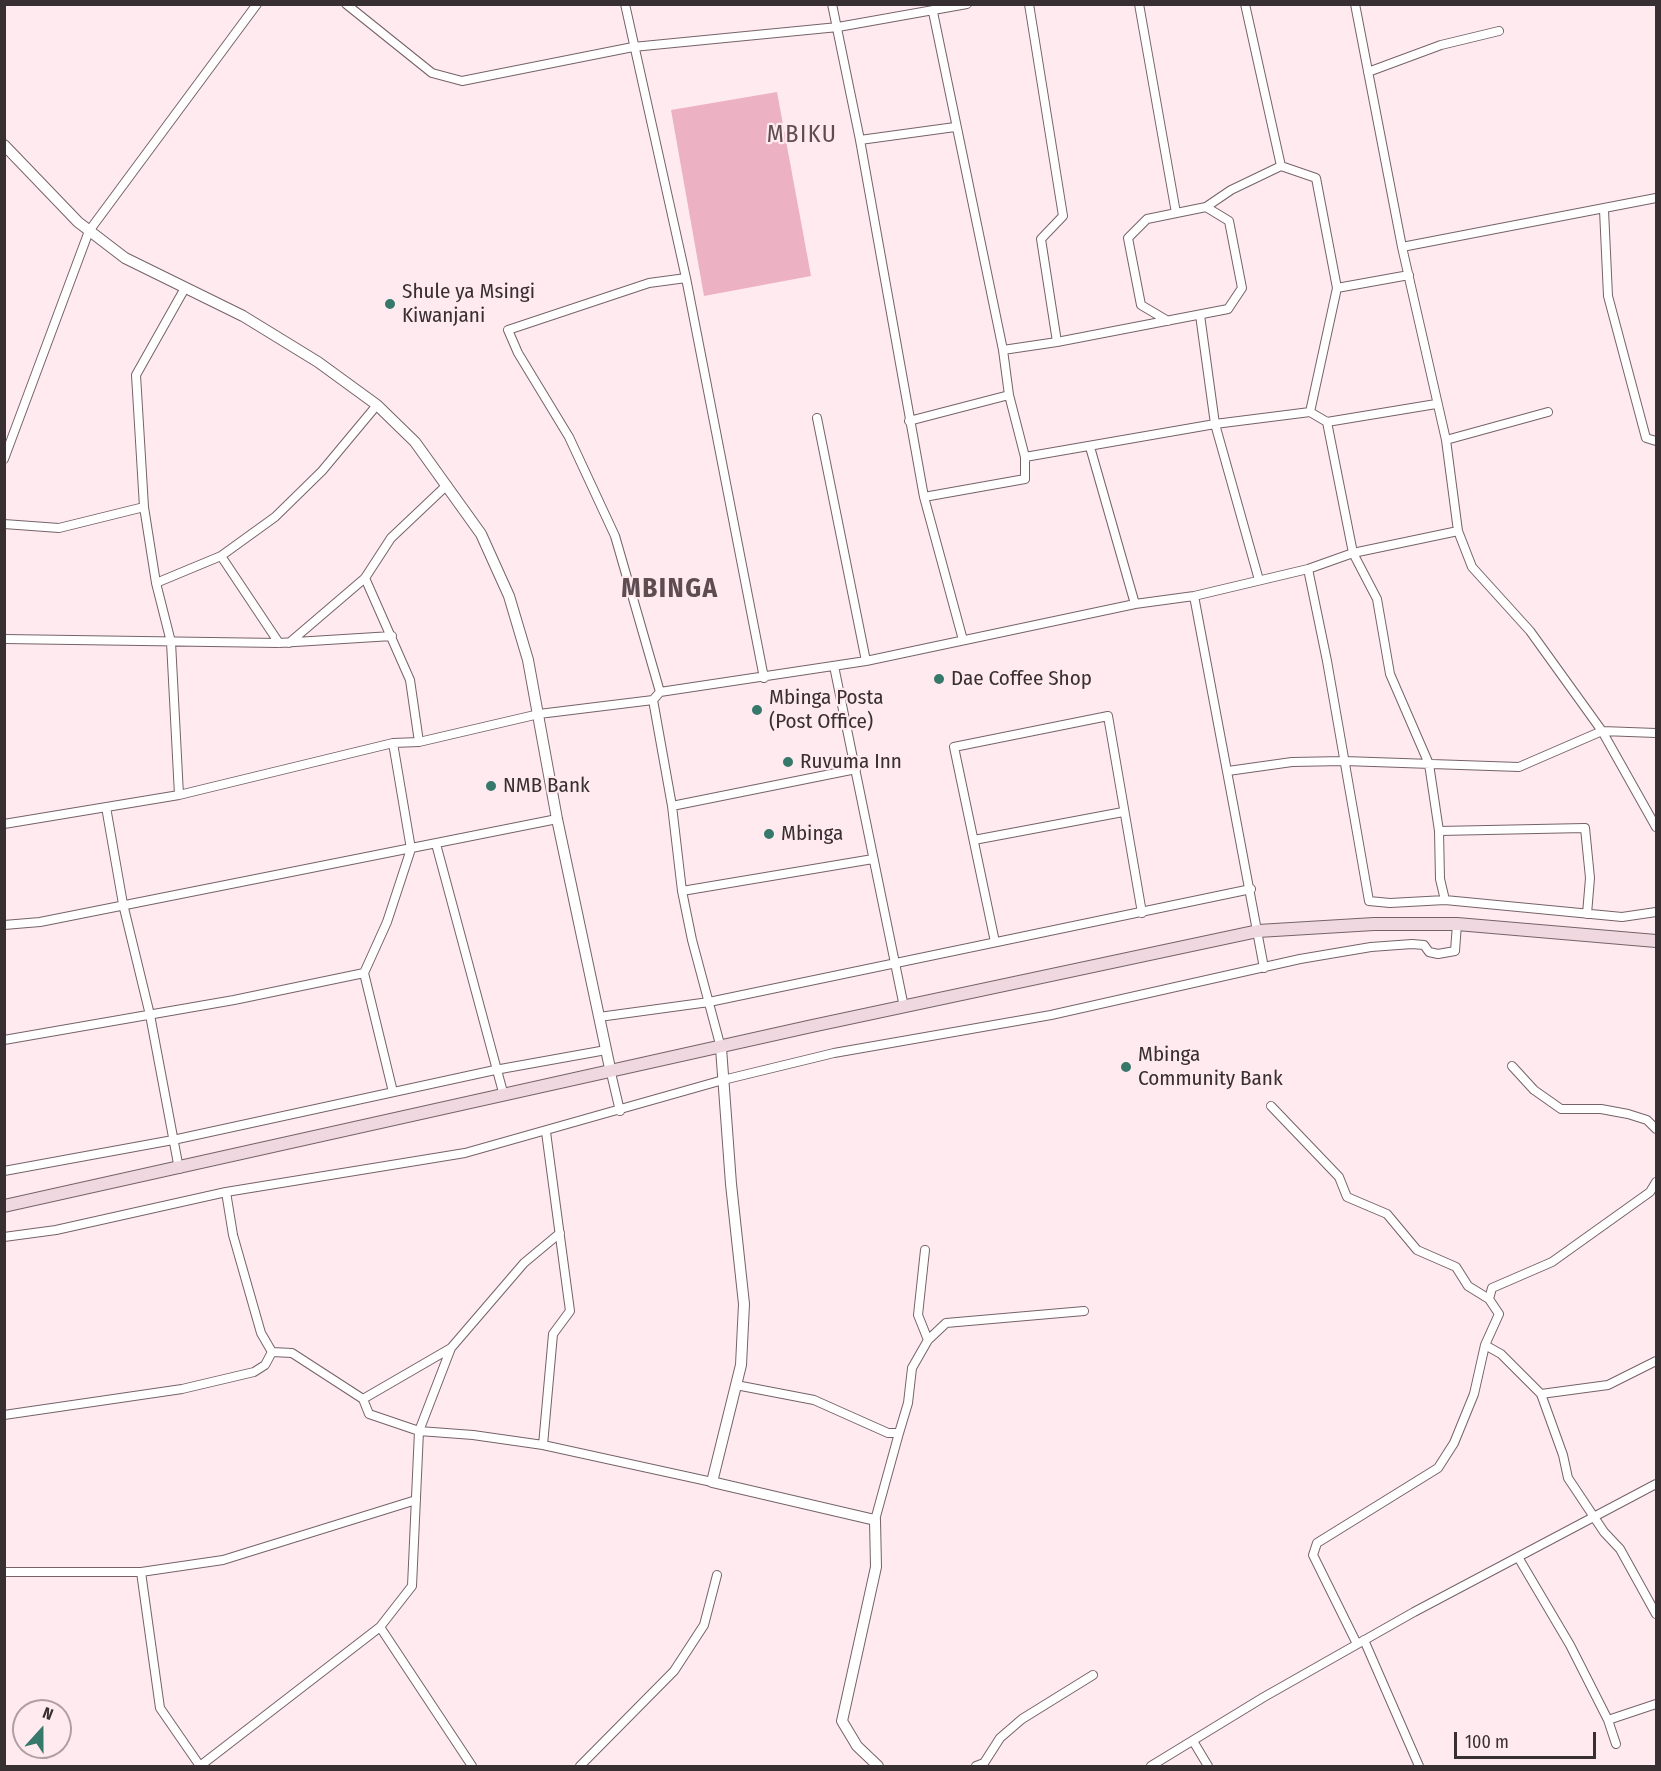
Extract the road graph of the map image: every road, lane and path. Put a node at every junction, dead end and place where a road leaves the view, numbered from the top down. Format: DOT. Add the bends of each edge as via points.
graph roads {
  1 [pos="257,4"];
  2 [pos="346,4"];
  3 [pos="832,4"];
  4 [pos="968,4"];
  5 [pos="1029,4"];
  6 [pos="1139,4"];
  7 [pos="1245,4"];
  8 [pos="1355,4"];
  9 [pos="627,5"];
  10 [pos="933,12"];
  11 [pos="838,27"];
  12 [pos="1499,31"];
  13 [pos="633,47"];
  14 [pos="1368,72"];
  15 [pos="955,127"];
  16 [pos="860,140"];
  17 [pos="4,145"];
  18 [pos="1281,166"];
  19 [pos="1656,198"];
  20 [pos="1206,207"];
  21 [pos="1604,210"];
  22 [pos="1176,213"];
  23 [pos="89,231"];
  24 [pos="1402,247"];
  25 [pos="1409,274"];
  26 [pos="686,278"];
  27 [pos="186,288"];
  28 [pos="1337,288"];
  29 [pos="1200,315"];
  30 [pos="1168,321"];
  31 [pos="1057,342"];
  32 [pos="1003,350"];
  33 [pos="1009,394"];
  34 [pos="1436,404"];
  35 [pos="377,405"];
  36 [pos="1310,412"];
  37 [pos="1548,412"];
  38 [pos="817,418"];
  39 [pos="909,421"];
  40 [pos="1327,422"];
  41 [pos="1215,424"];
  42 [pos="1446,440"];
  43 [pos="1656,441"];
  44 [pos="1090,447"];
  45 [pos="1025,457"];
  46 [pos="4,459"];
  47 [pos="447,485"];
  48 [pos="924,497"];
  49 [pos="144,507"];
  50 [pos="4,524"];
  51 [pos="1458,531"];
  52 [pos="1353,553"];
  53 [pos="221,556"];
  54 [pos="1308,569"];
  55 [pos="365,579"];
  56 [pos="1259,579"];
  57 [pos="156,583"];
  58 [pos="1194,596"];
  59 [pos="1135,604"];
  60 [pos="392,636"];
  61 [pos="4,639"];
  62 [pos="963,640"];
  63 [pos="171,642"];
  64 [pos="284,643"];
  65 [pos="866,661"];
  66 [pos="834,666"];
  67 [pos="764,678"];
  68 [pos="660,692"];
  69 [pos="653,700"];
  70 [pos="539,714"];
  71 [pos="1602,731"];
  72 [pos="1656,733"];
  73 [pos="419,742"];
  74 [pos="393,743"];
  75 [pos="1344,761"];
  76 [pos="1429,764"];
  77 [pos="856,769"];
  78 [pos="1228,771"];
  79 [pos="179,795"];
  80 [pos="672,806"];
  81 [pos="106,807"];
  82 [pos="1123,812"];
  83 [pos="557,819"];
  84 [pos="4,824"];
  85 [pos="1656,827"];
  86 [pos="1439,831"];
  87 [pos="974,840"];
  88 [pos="436,844"];
  89 [pos="411,849"];
  90 [pos="873,859"];
  91 [pos="1251,890"];
  92 [pos="682,891"];
  93 [pos="1446,900"];
  94 [pos="123,904"];
  95 [pos="1656,912"];
  96 [pos="1142,914"];
  97 [pos="1587,914"];
  98 [pos="1457,924"];
  99 [pos="4,925"];
  100 [pos="1258,931"];
  101 [pos="1656,941"];
  102 [pos="995,942"];
  103 [pos="894,963"];
  104 [pos="1264,968"];
  105 [pos="364,973"];
  106 [pos="709,1002"];
  107 [pos="904,1007"];
  108 [pos="150,1015"];
  109 [pos="599,1017"];
  110 [pos="4,1040"];
  111 [pos="721,1048"];
  112 [pos="606,1050"];
  113 [pos="1512,1066"];
  114 [pos="495,1070"];
  115 [pos="611,1073"];
  116 [pos="723,1080"];
  117 [pos="393,1092"];
  118 [pos="504,1096"];
  119 [pos="1271,1106"];
  120 [pos="620,1111"];
  121 [pos="1656,1129"];
  122 [pos="546,1132"];
  123 [pos="173,1140"];
  124 [pos="179,1169"];
  125 [pos="4,1171"];
  126 [pos="1656,1182"];
  127 [pos="225,1192"];
  128 [pos="4,1206"];
  129 [pos="560,1233"];
  130 [pos="4,1237"];
  131 [pos="925,1250"];
  132 [pos="1489,1299"];
  133 [pos="1084,1311"];
  134 [pos="928,1340"];
  135 [pos="1485,1345"];
  136 [pos="451,1348"];
  137 [pos="272,1352"];
  138 [pos="1656,1361"];
  139 [pos="736,1385"];
  140 [pos="1541,1394"];
  141 [pos="363,1399"];
  142 [pos="4,1415"];
  143 [pos="419,1431"];
  144 [pos="899,1433"];
  145 [pos="543,1445"];
  146 [pos="712,1482"];
  147 [pos="1656,1484"];
  148 [pos="416,1500"];
  149 [pos="1592,1515"];
  150 [pos="876,1520"];
  151 [pos="1518,1557"];
  152 [pos="4,1572"];
  153 [pos="141,1572"];
  154 [pos="717,1575"];
  155 [pos="1656,1614"];
  156 [pos="380,1627"];
  157 [pos="1360,1642"];
  158 [pos="1093,1675"];
  159 [pos="1656,1704"];
  160 [pos="1608,1720"];
  161 [pos="1193,1741"];
  162 [pos="1616,1744"];
  163 [pos="200,1766"];
  164 [pos="472,1767"];
  165 [pos="580,1767"];
  166 [pos="878,1767"];
  167 [pos="976,1767"];
  168 [pos="1151,1767"];
  169 [pos="1208,1767"];
  170 [pos="1419,1767"];
  1 -- 23 [label="street"];
  2 -- 13 [label="street" via="432,73 462,81"];
  3 -- 11 [label="street"];
  4 -- 10 [label="street"];
  5 -- 31 [label="street" via="1063,216 1041,239"];
  6 -- 22 [label="street"];
  7 -- 18 [label="street"];
  8 -- 14 [label="street"];
  9 -- 13 [label="street"];
  10 -- 11 [label="street"];
  10 -- 15 [label="street"];
  11 -- 13 [label="street"];
  11 -- 16 [label="street"];
  12 -- 14 [label="street" via="1441,45"];
  13 -- 26 [label="street"];
  14 -- 24 [label="street"];
  15 -- 16 [label="street"];
  15 -- 32 [label="street"];
  16 -- 39 [label="street"];
  17 -- 23 [label="street"];
  18 -- 20 [label="street"];
  18 -- 28 [label="street" via="1316,178"];
  19 -- 21 [label="street"];
  20 -- 22 [label="street"];
  20 -- 29 [label="street" via="1229,221 1242,288 1228,309"];
  21 -- 24 [label="street"];
  21 -- 43 [label="street" via="1608,296 1646,438"];
  22 -- 30 [label="street" via="1147,219 1128,238 1141,305"];
  23 -- 27 [label="street" via="125,258"];
  23 -- 46 [label="street"];
  24 -- 25 [label="street"];
  25 -- 28 [label="street"];
  25 -- 34 [label="street"];
  26 -- 67 [label="street"];
  26 -- 68 [label="street" via="649,283 508,330 569,437 615,536"];
  27 -- 35 [label="street" via="318,362"];
  27 -- 49 [label="street" via="136,375"];
  28 -- 36 [label="street"];
  29 -- 30 [label="street"];
  29 -- 41 [label="street"];
  30 -- 31 [label="street"];
  31 -- 32 [label="street"];
  32 -- 33 [label="street"];
  33 -- 39 [label="street"];
  33 -- 45 [label="street"];
  34 -- 40 [label="street"];
  34 -- 42 [label="street"];
  35 -- 47 [label="street" via="415,442"];
  35 -- 53 [label="street" via="322,471 274,517"];
  36 -- 40 [label="street"];
  36 -- 41 [label="street"];
  37 -- 42 [label="street"];
  38 -- 65 [label="street"];
  39 -- 48 [label="street"];
  40 -- 52 [label="street"];
  41 -- 44 [label="street"];
  41 -- 56 [label="street"];
  42 -- 51 [label="street"];
  44 -- 45 [label="street"];
  44 -- 59 [label="street"];
  45 -- 48 [label="street" via="1025,479"];
  47 -- 55 [label="street" via="391,538"];
  47 -- 70 [label="street" via="481,534 509,596"];
  48 -- 62 [label="street"];
  49 -- 50 [label="street" via="60,528"];
  49 -- 57 [label="street"];
  51 -- 52 [label="street"];
  51 -- 71 [label="street" via="1472,567 1530,632"];
  52 -- 54 [label="street"];
  52 -- 76 [label="street" via="1377,599 1390,674"];
  53 -- 57 [label="street"];
  53 -- 64 [label="street"];
  54 -- 56 [label="street"];
  54 -- 75 [label="street"];
  55 -- 60 [label="street"];
  55 -- 64 [label="street"];
  56 -- 58 [label="street"];
  57 -- 63 [label="street"];
  58 -- 59 [label="street"];
  58 -- 78 [label="street"];
  59 -- 62 [label="street"];
  60 -- 64 [label="street"];
  60 -- 73 [label="street" via="410,680"];
  61 -- 63 [label="street"];
  62 -- 65 [label="street"];
  63 -- 64 [label="street"];
  63 -- 79 [label="street"];
  65 -- 66 [label="street"];
  66 -- 67 [label="street"];
  66 -- 77 [label="street"];
  67 -- 68 [label="street"];
  68 -- 69 [label="street"];
  69 -- 70 [label="street"];
  69 -- 80 [label="street"];
  70 -- 73 [label="street"];
  70 -- 83 [label="street"];
  71 -- 72 [label="street"];
  71 -- 76 [label="street" via="1519,767"];
  71 -- 85 [label="street"];
  73 -- 74 [label="street"];
  74 -- 79 [label="street"];
  74 -- 89 [label="street"];
  75 -- 76 [label="street"];
  75 -- 78 [label="street" via="1292,762"];
  75 -- 93 [label="street" via="1369,901"];
  76 -- 86 [label="street"];
  77 -- 80 [label="street"];
  77 -- 90 [label="street"];
  78 -- 91 [label="street"];
  79 -- 81 [label="street"];
  80 -- 92 [label="street"];
  81 -- 84 [label="street"];
  81 -- 94 [label="street"];
  82 -- 87 [label="street"];
  82 -- 87 [label="street" via="1108,716 954,747"];
  82 -- 96 [label="street"];
  83 -- 88 [label="street"];
  83 -- 109 [label="street"];
  86 -- 93 [label="street" via="1440,879"];
  86 -- 97 [label="street" via="1585,828 1590,878"];
  87 -- 102 [label="street"];
  88 -- 89 [label="street"];
  88 -- 114 [label="street"];
  89 -- 94 [label="street"];
  89 -- 105 [label="street" via="387,922"];
  90 -- 92 [label="street"];
  90 -- 103 [label="street"];
  91 -- 96 [label="street"];
  91 -- 100 [label="street"];
  92 -- 106 [label="street"];
  93 -- 97 [label="street"];
  94 -- 99 [label="street" via="40,922"];
  94 -- 108 [label="street"];
  95 -- 97 [label="street" via="1622,916"];
  96 -- 102 [label="street"];
  98 -- 100 [label="main road"];
  98 -- 101 [label="main road"];
  98 -- 104 [label="street" via="1455,951 1438,954 1429,952 1424,945 1412,944 1371,947"];
  100 -- 104 [label="street"];
  100 -- 107 [label="main road"];
  102 -- 103 [label="street"];
  103 -- 106 [label="street"];
  103 -- 107 [label="street"];
  104 -- 116 [label="street" via="1051,1015 834,1053"];
  105 -- 108 [label="street"];
  105 -- 117 [label="street"];
  106 -- 109 [label="street"];
  106 -- 111 [label="street"];
  107 -- 111 [label="main road"];
  108 -- 110 [label="street"];
  108 -- 123 [label="street"];
  109 -- 112 [label="street"];
  111 -- 115 [label="main road"];
  111 -- 116 [label="street"];
  112 -- 114 [label="street"];
  112 -- 115 [label="street"];
  113 -- 121 [label="street" via="1534,1090 1561,1109 1628,1114 1647,1120"];
  114 -- 117 [label="street"];
  114 -- 118 [label="street"];
  115 -- 118 [label="main road"];
  115 -- 120 [label="street"];
  116 -- 120 [label="street"];
  116 -- 139 [label="street" via="744,1304 741,1365"];
  117 -- 123 [label="street"];
  118 -- 124 [label="main road"];
  119 -- 132 [label="street" via="1339,1177 1347,1197 1387,1214 1417,1250 1456,1267 1468,1286"];
  120 -- 122 [label="street"];
  122 -- 127 [label="street" via="465,1153"];
  122 -- 129 [label="street"];
  123 -- 124 [label="street"];
  123 -- 125 [label="street"];
  124 -- 128 [label="main road"];
  126 -- 132 [label="street" via="1650,1192 1552,1262 1492,1288"];
  127 -- 130 [label="street" via="56,1230"];
  127 -- 137 [label="street" via="261,1333"];
  129 -- 136 [label="street" via="524,1263"];
  129 -- 145 [label="street" via="570,1311 554,1334"];
  131 -- 134 [label="street" via="918,1315"];
  132 -- 135 [label="street" via="1499,1314"];
  133 -- 134 [label="street" via="946,1323"];
  134 -- 144 [label="street" via="912,1368"];
  135 -- 140 [label="street" via="1501,1354"];
  135 -- 157 [label="street" via="1474,1394 1454,1443 1438,1468 1317,1543 1312,1555"];
  136 -- 141 [label="street"];
  136 -- 143 [label="street"];
  137 -- 141 [label="street" via="292,1353"];
  137 -- 142 [label="street" via="265,1365 254,1372 213,1382"];
  138 -- 140 [label="street" via="1608,1384"];
  139 -- 144 [label="street" via="814,1400 888,1433"];
  139 -- 146 [label="street"];
  140 -- 149 [label="street" via="1568,1478"];
  141 -- 143 [label="street" via="369,1414"];
  143 -- 145 [label="street"];
  143 -- 148 [label="street"];
  144 -- 150 [label="street"];
  145 -- 146 [label="street"];
  146 -- 150 [label="street"];
  147 -- 149 [label="street"];
  148 -- 153 [label="street" via="223,1560"];
  148 -- 156 [label="street" via="412,1586"];
  149 -- 151 [label="street"];
  149 -- 155 [label="street" via="1620,1549"];
  150 -- 166 [label="street" via="876,1567 842,1721 857,1746"];
  151 -- 157 [label="street"];
  151 -- 160 [label="street"];
  152 -- 153 [label="street"];
  153 -- 163 [label="street" via="160,1708"];
  154 -- 165 [label="street" via="704,1625 675,1671"];
  156 -- 163 [label="street"];
  156 -- 164 [label="street"];
  157 -- 161 [label="street"];
  157 -- 170 [label="street"];
  158 -- 167 [label="street" via="1022,1719 1000,1738 984,1763"];
  159 -- 160 [label="street"];
  160 -- 162 [label="street"];
  161 -- 168 [label="street"];
  161 -- 169 [label="street"];
}
